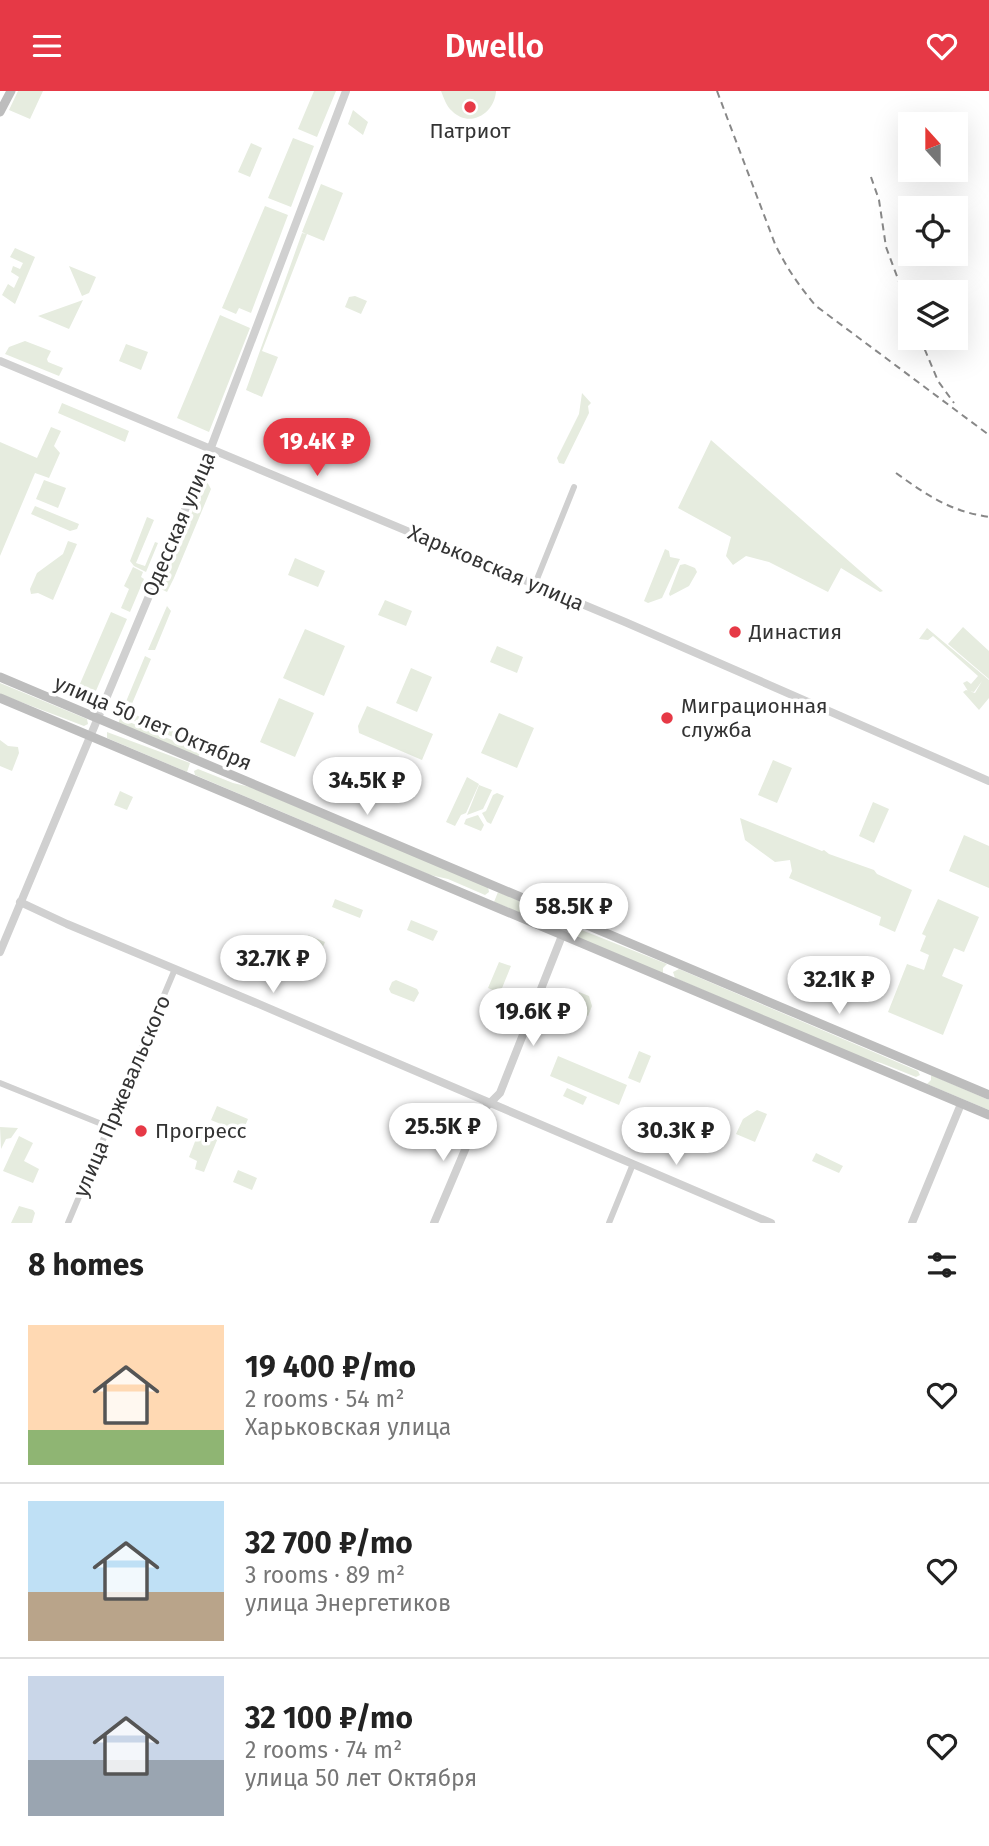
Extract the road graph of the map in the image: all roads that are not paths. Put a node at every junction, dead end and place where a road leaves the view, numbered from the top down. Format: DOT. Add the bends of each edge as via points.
graph roads {
  1 [pos="10,91"];
  2 [pos="346,91"];
  3 [pos="0,112"];
  4 [pos="0,361"];
  5 [pos="210,450"];
  6 [pos="574,487"];
  7 [pos="535,584"];
  8 [pos="0,677"];
  9 [pos="0,698"];
  10 [pos="98,718"];
  11 [pos="90,736"];
  12 [pos="201,762"];
  13 [pos="195,781"];
  14 [pos="989,781"];
  15 [pos="490,884"];
  16 [pos="20,902"];
  17 [pos="482,902"];
  18 [pos="569,918"];
  19 [pos="562,936"];
  20 [pos="0,952"];
  21 [pos="678,964"];
  22 [pos="175,969"];
  23 [pos="671,981"];
  24 [pos="922,1068"];
  25 [pos="0,1083"];
  26 [pos="914,1084"];
  27 [pos="989,1095"];
  28 [pos="490,1104"];
  29 [pos="961,1104"];
  30 [pos="989,1115"];
  31 [pos="109,1127"];
  32 [pos="633,1164"];
  33 [pos="68,1223"];
  34 [pos="433,1223"];
  35 [pos="608,1223"];
  36 [pos="771,1223"];
  37 [pos="912,1223"];
  1 -- 3 [label="main road"];
  2 -- 5 [label="street, Одесская улица"];
  4 -- 5 [label="street, Харьковская улица"];
  5 -- 7 [label="street, Харьковская улица"];
  5 -- 10 [label="street, Одесская улица"];
  6 -- 7 [label="street"];
  7 -- 14 [label="street, Харьковская улица"];
  8 -- 10 [label="main road, улица 50 лет Октября"];
  9 -- 11 [label="main road, улица 50 лет Октября"];
  10 -- 11 [label="street, Одесская улица"];
  10 -- 12 [label="main road, улица 50 лет Октября"];
  11 -- 13 [label="main road, улица 50 лет Октября"];
  11 -- 16 [label="street, Одесская улица"];
  12 -- 13 [label="main road" via="191,767"];
  12 -- 15 [label="main road, улица 50 лет Октября"];
  13 -- 17 [label="main road, улица 50 лет Октября"];
  15 -- 17 [label="main road" via="493,895"];
  15 -- 18 [label="main road, улица 50 лет Октября"];
  16 -- 20 [label="street, Одесская улица"];
  16 -- 22 [label="street"];
  17 -- 19 [label="main road, улица 50 лет Октября"];
  18 -- 19 [label="street"];
  18 -- 21 [label="main road, улица 50 лет Октября"];
  19 -- 23 [label="main road, улица 50 лет Октября"];
  19 -- 28 [label="street" via="500,1093"];
  21 -- 23 [label="main road" via="668,970"];
  21 -- 24 [label="main road, улица 50 лет Октября"];
  22 -- 28 [label="street"];
  22 -- 31 [label="street, улица Пржевальского"];
  23 -- 26 [label="main road, улица 50 лет Октября"];
  24 -- 26 [label="main road" via="925,1079"];
  24 -- 27 [label="main road, улица 50 лет Октября"];
  25 -- 31 [label="street"];
  26 -- 29 [label="main road, улица 50 лет Октября"];
  28 -- 32 [label="street"];
  28 -- 34 [label="street" via="479,1115"];
  29 -- 30 [label="main road, улица 50 лет Октября"];
  29 -- 37 [label="street"];
  31 -- 33 [label="street, улица Пржевальского"];
  32 -- 35 [label="street"];
  32 -- 36 [label="street"];
}
